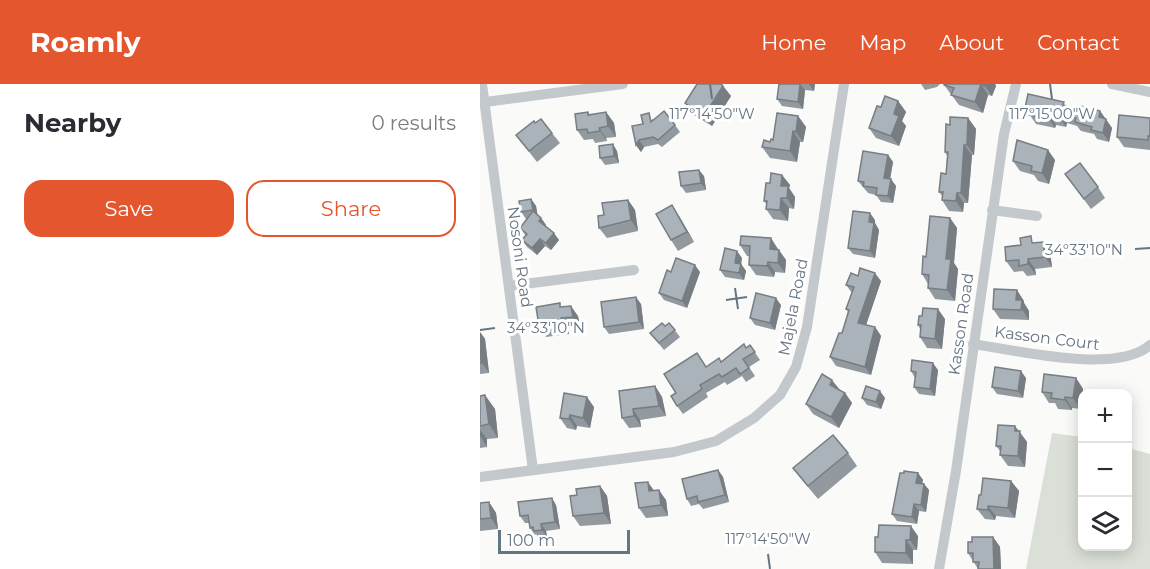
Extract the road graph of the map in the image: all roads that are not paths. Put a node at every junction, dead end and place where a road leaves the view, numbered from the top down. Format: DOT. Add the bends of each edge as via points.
graph roads {
  1 [pos="482,84"];
  2 [pos="623,84"];
  3 [pos="844,84"];
  4 [pos="1016,84"];
  5 [pos="1112,84"];
  6 [pos="1150,92"];
  7 [pos="485,102"];
  8 [pos="992,210"];
  9 [pos="1037,216"];
  10 [pos="634,270"];
  11 [pos="509,286"];
  12 [pos="973,344"];
  13 [pos="1150,345"];
  14 [pos="533,470"];
  15 [pos="480,477"];
  16 [pos="939,569"];
  1 -- 7 [label="street, Nosoni Road"];
  2 -- 7 [label="street"];
  3 -- 14 [label="street, Majela Road" via="807,327 796,367 780,395 754,418 716,441 674,452"];
  4 -- 8 [label="street, Kasson Road"];
  5 -- 6 [label="street"];
  7 -- 11 [label="street, Nosoni Road"];
  8 -- 9 [label="street"];
  8 -- 12 [label="street, Kasson Road"];
  10 -- 11 [label="street"];
  11 -- 14 [label="street, Nosoni Road"];
  12 -- 13 [label="street, Kasson Court" via="1086,361 1119,360"];
  12 -- 16 [label="street, Kasson Road"];
  14 -- 15 [label="street, Majela Road"];
}
